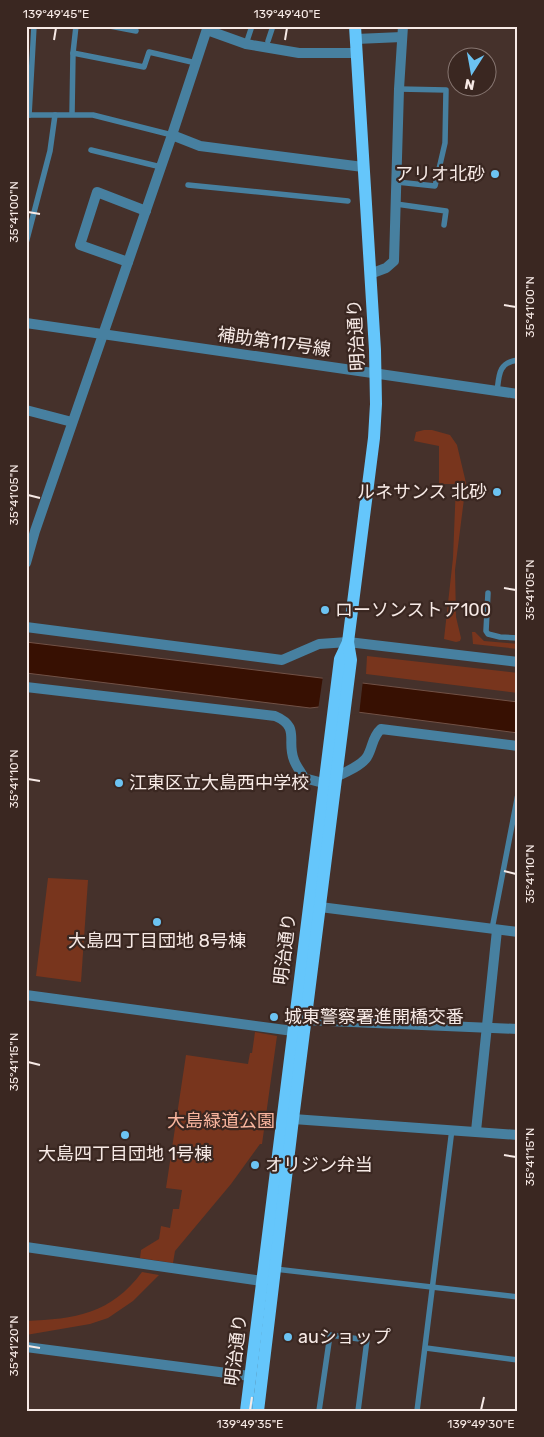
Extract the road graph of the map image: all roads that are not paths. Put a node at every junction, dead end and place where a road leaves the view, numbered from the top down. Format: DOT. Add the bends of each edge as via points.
graph roads {
  1 [pos="34,26"];
  2 [pos="76,26"];
  3 [pos="110,26"];
  4 [pos="252,26"];
  5 [pos="274,26"];
  6 [pos="207,28"];
  7 [pos="136,31"];
  8 [pos="355,32"];
  9 [pos="402,32"];
  10 [pos="268,41"];
  11 [pos="246,44"];
  12 [pos="73,53"];
  13 [pos="356,53"];
  14 [pos="196,63"];
  15 [pos="399,89"];
  16 [pos="72,114"];
  17 [pos="28,115"];
  18 [pos="55,115"];
  19 [pos="172,135"];
  20 [pos="91,150"];
  21 [pos="161,167"];
  22 [pos="363,167"];
  23 [pos="397,182"];
  24 [pos="188,185"];
  25 [pos="348,201"];
  26 [pos="396,204"];
  27 [pos="146,211"];
  28 [pos="444,225"];
  29 [pos="26,243"];
  30 [pos="128,262"];
  31 [pos="370,274"];
  32 [pos="26,323"];
  33 [pos="102,334"];
  34 [pos="518,360"];
  35 [pos="376,374"];
  36 [pos="497,392"];
  37 [pos="518,394"];
  38 [pos="26,410"];
  39 [pos="72,422"];
  40 [pos="26,563"];
  41 [pos="488,592"];
  42 [pos="26,627"];
  43 [pos="518,638"];
  44 [pos="348,642"];
  45 [pos="518,662"];
  46 [pos="26,687"];
  47 [pos="518,746"];
  48 [pos="333,754"];
  49 [pos="336,776"];
  50 [pos="323,783"];
  51 [pos="518,794"];
  52 [pos="320,907"];
  53 [pos="495,929"];
  54 [pos="518,932"];
  55 [pos="26,996"];
  56 [pos="306,1020"];
  57 [pos="487,1028"];
  58 [pos="518,1029"];
  59 [pos="293,1031"];
  60 [pos="293,1119"];
  61 [pos="452,1129"];
  62 [pos="476,1131"];
  63 [pos="518,1134"];
  64 [pos="26,1246"];
  65 [pos="275,1270"];
  66 [pos="262,1281"];
  67 [pos="433,1286"];
  68 [pos="518,1297"];
  69 [pos="26,1348"];
  70 [pos="426,1348"];
  71 [pos="518,1360"];
  72 [pos="250,1376"];
  73 [pos="246,1411"];
  74 [pos="258,1411"];
  75 [pos="319,1411"];
  76 [pos="358,1411"];
  77 [pos="417,1411"];
  1 -- 17 [label="lane"];
  2 -- 12 [label="lane"];
  3 -- 7 [label="lane"];
  4 -- 11 [label="lane"];
  5 -- 10 [label="lane"];
  6 -- 11 [label="street"];
  6 -- 14 [label="street"];
  8 -- 9 [label="street"];
  8 -- 13 [label="main road, 明治通り"];
  9 -- 15 [label="street"];
  11 -- 13 [label="street" via="299,53"];
  12 -- 14 [label="lane" via="144,68 150,52"];
  12 -- 16 [label="lane"];
  13 -- 22 [label="main road, 明治通り"];
  14 -- 19 [label="street"];
  15 -- 23 [label="street"];
  15 -- 23 [label="lane" via="446,90 446,143 435,186"];
  16 -- 18 [label="lane"];
  16 -- 19 [label="lane" via="93,115"];
  17 -- 18 [label="lane"];
  18 -- 29 [label="lane" via="50,151"];
  19 -- 21 [label="street"];
  19 -- 22 [label="street" via="200,146"];
  20 -- 21 [label="lane"];
  21 -- 27 [label="street"];
  22 -- 31 [label="main road, 明治通り"];
  23 -- 26 [label="street"];
  24 -- 25 [label="lane"];
  26 -- 28 [label="lane" via="446,211"];
  26 -- 31 [label="street" via="394,261"];
  27 -- 30 [label="street"];
  27 -- 30 [label="street" via="97,192 80,245"];
  30 -- 33 [label="street"];
  31 -- 35 [label="main road, 明治通り"];
  32 -- 33 [label="street, 補助第117号線"];
  33 -- 35 [label="street, 補助第117号線"];
  33 -- 39 [label="street"];
  34 -- 36 [label="lane" via="510,361 502,368"];
  35 -- 36 [label="street, 補助第117号線"];
  35 -- 44 [label="main road, 明治通り" via="374,438"];
  36 -- 37 [label="street, 補助第117号線"];
  38 -- 39 [label="street"];
  39 -- 40 [label="street"];
  41 -- 43 [label="lane" via="488,634"];
  42 -- 44 [label="street" via="282,660 319,644"];
  44 -- 45 [label="street"];
  44 -- 48 [label="main road, 明治通り"];
  46 -- 50 [label="street" via="275,716 283,719 291,729 293,760 304,778"];
  47 -- 49 [label="street" via="381,729 363,762"];
  48 -- 49 [label="main road, 明治通り"];
  48 -- 50 [label="main road, 明治通り"];
  49 -- 50 [label="street"];
  49 -- 52 [label="main road, 明治通り"];
  50 -- 59 [label="main road, 明治通り"];
  51 -- 53 [label="lane"];
  52 -- 53 [label="street"];
  52 -- 56 [label="main road, 明治通り"];
  53 -- 54 [label="street"];
  53 -- 57 [label="street"];
  55 -- 59 [label="street"];
  56 -- 57 [label="street"];
  56 -- 59 [label="street"];
  56 -- 60 [label="main road, 明治通り"];
  57 -- 58 [label="street"];
  57 -- 62 [label="street"];
  59 -- 66 [label="main road, 明治通り"];
  60 -- 61 [label="street"];
  60 -- 65 [label="main road, 明治通り"];
  61 -- 62 [label="street"];
  61 -- 67 [label="lane"];
  62 -- 63 [label="street"];
  64 -- 66 [label="street"];
  65 -- 66 [label="street"];
  65 -- 67 [label="lane"];
  65 -- 74 [label="main road, 明治通り"];
  66 -- 72 [label="main road, 明治通り"];
  67 -- 68 [label="lane"];
  67 -- 70 [label="lane"];
  69 -- 72 [label="street"];
  70 -- 71 [label="lane"];
  70 -- 77 [label="lane"];
  72 -- 73 [label="main road, 明治通り"];
  75 -- 76 [label="lane" via="330,1335 367,1340"];
}
